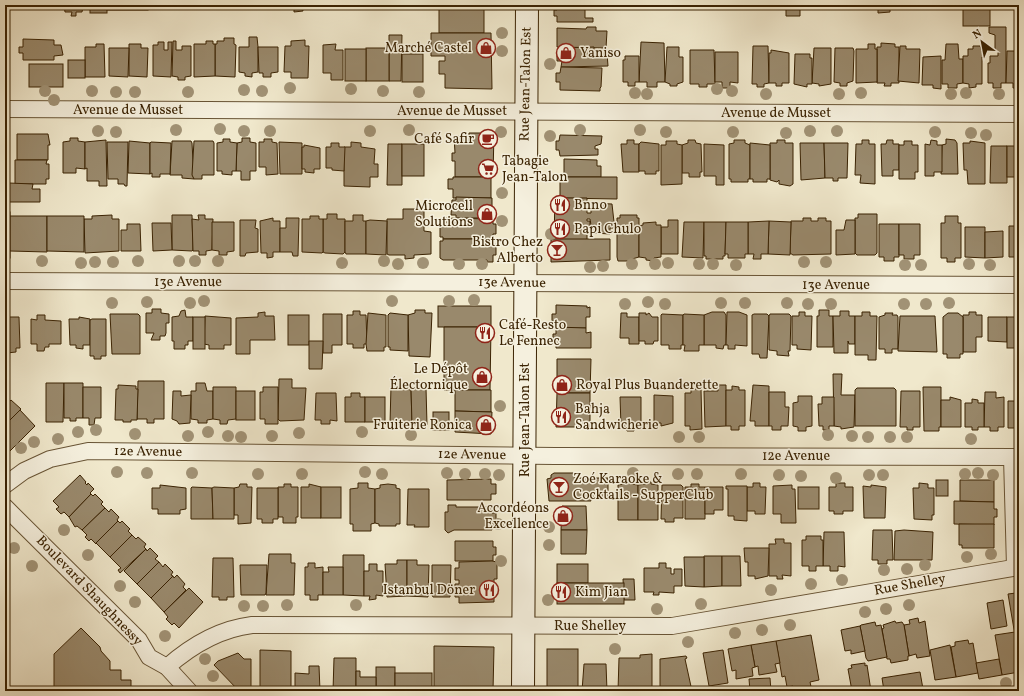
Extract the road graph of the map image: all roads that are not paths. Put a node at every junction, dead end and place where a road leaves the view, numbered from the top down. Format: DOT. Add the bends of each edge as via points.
graph roads {
  1 [pos="526,5"];
  2 [pos="5,109"];
  3 [pos="525,112"];
  4 [pos="1019,114"];
  5 [pos="5,281"];
  6 [pos="525,284"];
  7 [pos="1019,285"];
  8 [pos="525,455"];
  9 [pos="1016,457"];
  10 [pos="5,486"];
  11 [pos="5,507"];
  12 [pos="1017,567"];
  13 [pos="523,627"];
  14 [pos="167,667"];
  15 [pos="189,691"];
  16 [pos="523,691"];
  1 -- 3 [label="main road, Rue Jean-Talon Est"];
  2 -- 3 [label="street, Avenue de Musset"];
  3 -- 4 [label="street, Avenue de Musset"];
  3 -- 6 [label="main road, Rue Jean-Talon Est"];
  5 -- 6 [label="street, 13e Avenue"];
  6 -- 7 [label="street, 13e Avenue"];
  6 -- 8 [label="main road, Rue Jean-Talon Est"];
  8 -- 9 [label="street, 12e Avenue"];
  8 -- 10 [label="street, 12e Avenue" via="88,451 43,462 24,471"];
  8 -- 13 [label="main road, Rue Jean-Talon Est"];
  9 -- 12 [label="street"];
  11 -- 14 [label="street, Boulevard Shaughnessy" via="139,640 149,657"];
  12 -- 13 [label="street, Rue Shelley" via="672,626"];
  13 -- 14 [label="street, Rue Shelley" via="252,625 224,631 202,641"];
  13 -- 16 [label="main road, Rue Jean-Talon Est"];
  14 -- 15 [label="street, Boulevard Shaughnessy"];
}
